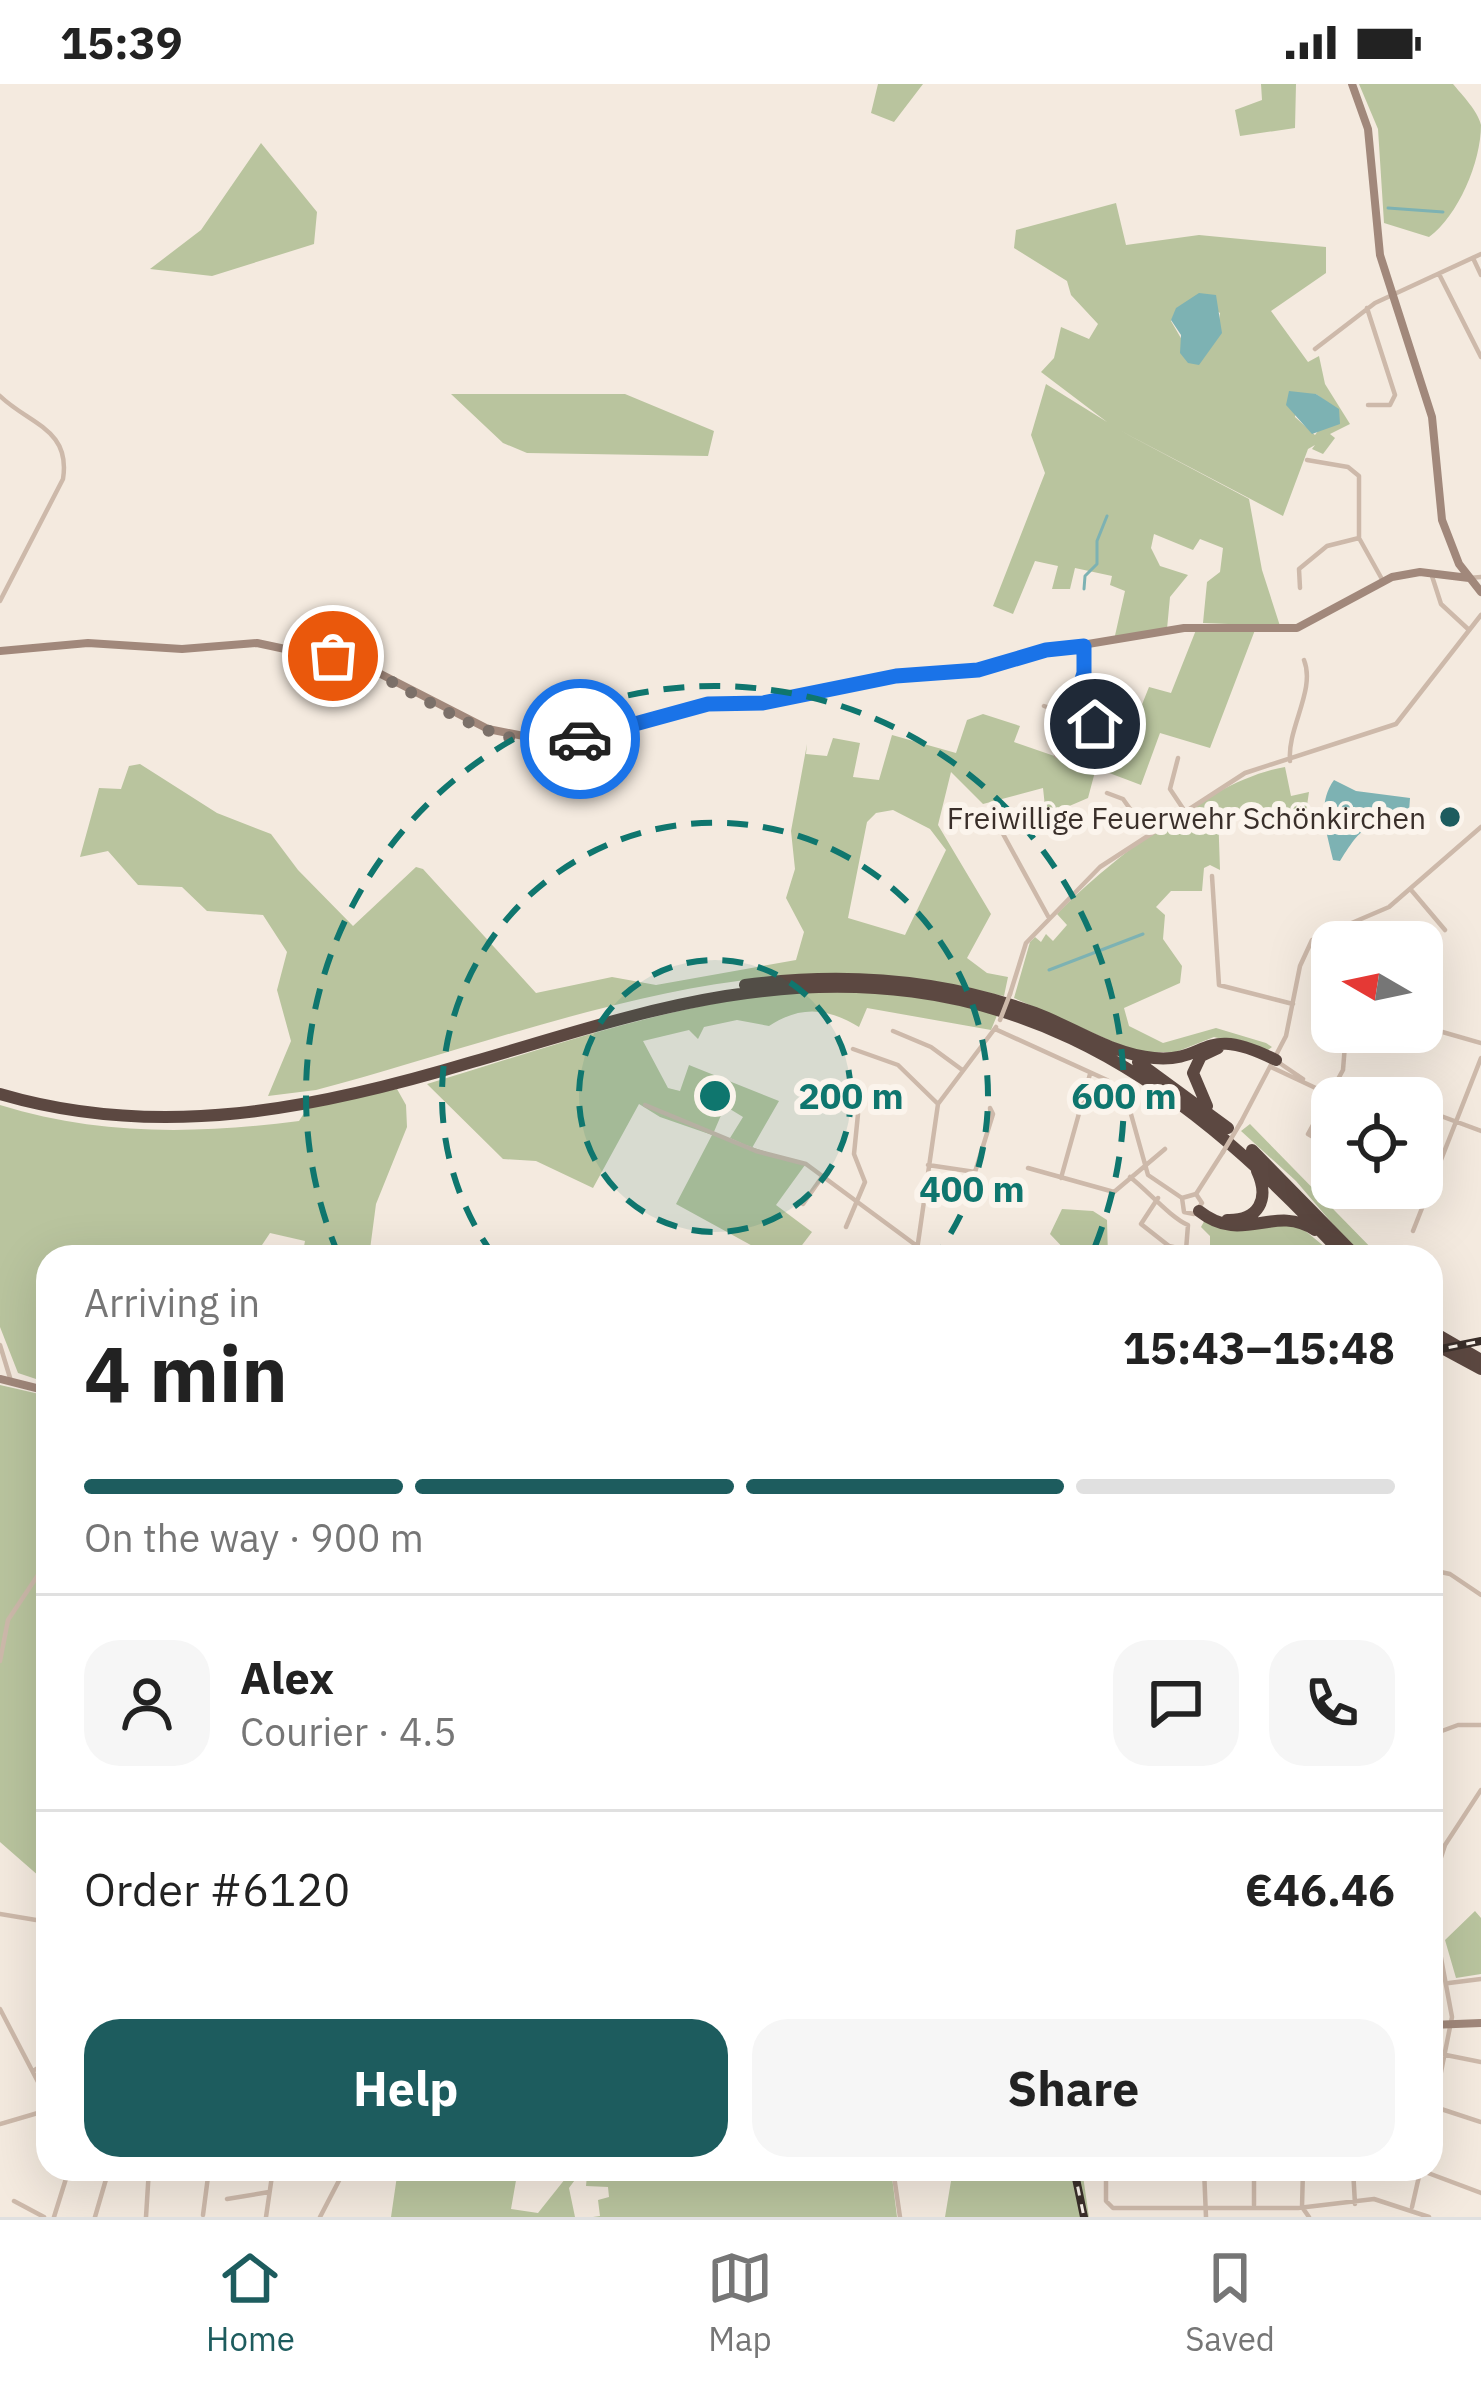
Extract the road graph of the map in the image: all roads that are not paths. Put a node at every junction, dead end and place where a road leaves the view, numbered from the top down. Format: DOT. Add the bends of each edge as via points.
graph roads {
  1 [pos="1352,84"];
  2 [pos="1481,254"];
  3 [pos="1473,258"];
  4 [pos="1439,274"];
  5 [pos="1481,274"];
  6 [pos="1394,295"];
  7 [pos="1367,308"];
  8 [pos="1315,349"];
  9 [pos="1481,357"];
  10 [pos="0,396"];
  11 [pos="1368,405"];
  12 [pos="1307,460"];
  13 [pos="1359,538"];
  14 [pos="1432,573"];
  15 [pos="1481,577"];
  16 [pos="1469,578"];
  17 [pos="1384,581"];
  18 [pos="1300,587"];
  19 [pos="1481,592"];
  20 [pos="0,601"];
  21 [pos="1481,615"];
  22 [pos="1468,629"];
  23 [pos="1084,646"];
  24 [pos="0,651"];
  25 [pos="1304,660"];
  26 [pos="1044,706"];
  27 [pos="1070,716"];
  28 [pos="1095,724"];
  29 [pos="1056,756"];
  30 [pos="1178,758"];
  31 [pos="1290,760"];
  32 [pos="1108,793"];
  33 [pos="1184,810"];
  34 [pos="991,812"];
  35 [pos="1481,827"];
  36 [pos="1148,834"];
  37 [pos="1212,876"];
  38 [pos="1412,891"];
  39 [pos="1049,918"];
  40 [pos="1445,930"];
  41 [pos="1293,1004"];
  42 [pos="995,1029"];
  43 [pos="893,1031"];
  44 [pos="1443,1032"];
  45 [pos="1095,1039"];
  46 [pos="1481,1043"];
  47 [pos="853,1049"];
  48 [pos="1481,1058"];
  49 [pos="1274,1064"];
  50 [pos="961,1069"];
  51 [pos="433,1070"];
  52 [pos="1091,1072"];
  53 [pos="1290,1077"];
  54 [pos="1308,1082"];
  55 [pos="1311,1084"];
  56 [pos="1263,1086"];
  57 [pos="0,1090"];
  58 [pos="938,1104"];
  59 [pos="645,1105"];
  60 [pos="859,1114"];
  61 [pos="1443,1116"];
  62 [pos="1215,1117"];
  63 [pos="991,1120"];
  64 [pos="1458,1122"];
  65 [pos="1481,1131"];
  66 [pos="1166,1149"];
  67 [pos="1443,1157"];
  68 [pos="1251,1160"];
  69 [pos="928,1165"];
  70 [pos="1143,1165"];
  71 [pos="1028,1168"];
  72 [pos="822,1177"];
  73 [pos="1130,1177"];
  74 [pos="1061,1178"];
  75 [pos="1158,1198"];
  76 [pos="1182,1198"];
  77 [pos="803,1204"];
  78 [pos="860,1204"];
  79 [pos="1199,1204"];
  80 [pos="1421,1209"];
  81 [pos="846,1226"];
  82 [pos="1413,1231"];
  83 [pos="1330,1240"];
  84 [pos="916,1245"];
  85 [pos="917,1245"];
  86 [pos="1167,1245"];
  87 [pos="1187,1245"];
  88 [pos="1334,1245"];
  89 [pos="1345,1245"];
  90 [pos="1443,1338"];
  91 [pos="0,1345"];
  92 [pos="1443,1348"];
  93 [pos="1481,1360"];
  94 [pos="1481,1369"];
  95 [pos="5,1380"];
  96 [pos="36,1388"];
  97 [pos="1443,1573"];
  98 [pos="36,1578"];
  99 [pos="1481,1595"];
  100 [pos="0,1661"];
  101 [pos="1481,1725"];
  102 [pos="1443,1731"];
  103 [pos="1480,1793"];
  104 [pos="1443,1856"];
  105 [pos="0,1914"];
  106 [pos="36,1920"];
  107 [pos="1443,1965"];
  108 [pos="1481,1979"];
  109 [pos="1449,1983"];
  110 [pos="0,2009"];
  111 [pos="1481,2023"];
  112 [pos="1443,2025"];
  113 [pos="1451,2025"];
  114 [pos="1443,2054"];
  115 [pos="1447,2055"];
  116 [pos="1481,2062"];
  117 [pos="36,2070"];
  118 [pos="1443,2071"];
  119 [pos="32,2072"];
  120 [pos="36,2079"];
  121 [pos="1443,2113"];
  122 [pos="36,2114"];
  123 [pos="1481,2122"];
  124 [pos="0,2124"];
  125 [pos="1443,2178"];
  126 [pos="64,2181"];
  127 [pos="106,2181"];
  128 [pos="148,2181"];
  129 [pos="207,2181"];
  130 [pos="271,2181"];
  131 [pos="339,2181"];
  132 [pos="895,2181"];
  133 [pos="1107,2181"];
  134 [pos="1204,2181"];
  135 [pos="1254,2181"];
  136 [pos="1303,2181"];
  137 [pos="1352,2181"];
  138 [pos="1417,2181"];
  139 [pos="270,2192"];
  140 [pos="1481,2193"];
  141 [pos="227,2199"];
  142 [pos="14,2201"];
  143 [pos="1355,2204"];
  144 [pos="1255,2207"];
  145 [pos="1302,2207"];
  146 [pos="1412,2207"];
  147 [pos="1205,2208"];
  148 [pos="203,2215"];
  149 [pos="44,2217"];
  150 [pos="54,2217"];
  151 [pos="95,2217"];
  152 [pos="146,2217"];
  153 [pos="266,2217"];
  154 [pos="320,2217"];
  155 [pos="900,2217"];
  156 [pos="1207,2217"];
  157 [pos="1310,2217"];
  158 [pos="1429,2217"];
  1 -- 6 [label="street" via="1368,129 1375,230"];
  2 -- 3 [label="street"];
  3 -- 4 [label="street"];
  3 -- 5 [label="street"];
  4 -- 6 [label="street"];
  4 -- 9 [label="street"];
  6 -- 7 [label="street"];
  6 -- 16 [label="street" via="1430,406 1446,533"];
  7 -- 8 [label="street"];
  7 -- 11 [label="street" via="1395,395 1390,405"];
  10 -- 20 [label="street" via="47,425 65,464"];
  12 -- 13 [label="street" via="1359,476"];
  13 -- 17 [label="street"];
  13 -- 18 [label="street" via="1315,553 1299,569"];
  14 -- 16 [label="street"];
  14 -- 17 [label="street"];
  14 -- 22 [label="street" via="1441,604"];
  15 -- 16 [label="street"];
  16 -- 19 [label="street"];
  17 -- 23 [label="street" via="1297,628 1210,625"];
  21 -- 22 [label="street"];
  22 -- 31 [label="street" via="1403,719"];
  23 -- 24 [label="street" via="978,670 708,704 559,743 488,729 365,666 257,643"];
  23 -- 27 [label="street"];
  25 -- 31 [label="street"];
  26 -- 27 [label="street"];
  27 -- 28 [label="street"];
  27 -- 29 [label="street"];
  30 -- 33 [label="street" via="1170,789"];
  31 -- 33 [label="street" via="1245,773"];
  32 -- 36 [label="street" via="1124,799"];
  33 -- 36 [label="street"];
  34 -- 39 [label="street"];
  35 -- 38 [label="street"];
  36 -- 39 [label="street"];
  37 -- 41 [label="street" via="1219,986"];
  38 -- 40 [label="street"];
  38 -- 41 [label="street" via="1312,940"];
  39 -- 42 [label="street, bridge" via="1020,952"];
  41 -- 49 [label="street"];
  42 -- 50 [label="street"];
  42 -- 52 [label="street"];
  43 -- 50 [label="street"];
  44 -- 46 [label="street"];
  45 -- 49 [label="highway" via="1154,1058 1227,1041"];
  45 -- 51 [label="highway" via="955,990 825,978 663,1000"];
  45 -- 62 [label="highway"];
  47 -- 58 [label="street" via="898,1065"];
  48 -- 64 [label="street"];
  49 -- 53 [label="street"];
  49 -- 54 [label="street"];
  49 -- 56 [label="street"];
  49 -- 62 [label="highway" via="1227,1048 1201,1056 1194,1085"];
  50 -- 58 [label="street"];
  51 -- 57 [label="highway" via="318,1103 202,1118 81,1112"];
  51 -- 68 [label="highway" via="726,996 900,990 996,1009 1088,1045 1186,1105"];
  52 -- 70 [label="street" via="1130,1107"];
  52 -- 74 [label="street"];
  53 -- 54 [label="street"];
  53 -- 56 [label="street"];
  54 -- 55 [label="street"];
  56 -- 79 [label="street, bridge"];
  58 -- 69 [label="street"];
  59 -- 72 [label="street" via="798,1160"];
  60 -- 78 [label="street"];
  61 -- 64 [label="street"];
  62 -- 89 [label="highway"];
  63 -- 69 [label="street" via="975,1172"];
  64 -- 65 [label="street"];
  64 -- 67 [label="street"];
  66 -- 70 [label="street"];
  68 -- 79 [label="highway" via="1264,1187 1250,1217 1229,1221"];
  68 -- 83 [label="highway"];
  69 -- 85 [label="street"];
  70 -- 73 [label="street"];
  70 -- 76 [label="street"];
  71 -- 74 [label="street"];
  72 -- 77 [label="street"];
  72 -- 78 [label="street"];
  73 -- 74 [label="street" via="1114,1192"];
  73 -- 75 [label="street"];
  75 -- 86 [label="street" via="1141,1224"];
  75 -- 87 [label="street" via="1190,1229"];
  76 -- 79 [label="street"];
  76 -- 79 [label="street" via="1184,1212"];
  78 -- 81 [label="street"];
  78 -- 84 [label="street"];
  79 -- 83 [label="highway" via="1228,1228 1286,1220"];
  80 -- 82 [label="street"];
  83 -- 88 [label="highway"];
  90 -- 93 [label="highway"];
  91 -- 95 [label="street"];
  92 -- 94 [label="highway"];
  95 -- 96 [label="street"];
  97 -- 99 [label="street"];
  98 -- 100 [label="street" via="8,1620"];
  101 -- 102 [label="street"];
  103 -- 104 [label="street"];
  105 -- 106 [label="street"];
  107 -- 109 [label="street"];
  108 -- 109 [label="street"];
  109 -- 113 [label="street"];
  110 -- 119 [label="street"];
  111 -- 113 [label="street"];
  112 -- 113 [label="street"];
  113 -- 115 [label="street"];
  114 -- 115 [label="street"];
  115 -- 116 [label="street"];
  115 -- 118 [label="street"];
  117 -- 119 [label="street"];
  119 -- 120 [label="street"];
  121 -- 123 [label="street"];
  122 -- 124 [label="street"];
  125 -- 140 [label="street"];
  126 -- 150 [label="street"];
  127 -- 151 [label="street"];
  128 -- 152 [label="street"];
  129 -- 148 [label="street"];
  130 -- 139 [label="street"];
  131 -- 154 [label="street"];
  132 -- 155 [label="street"];
  133 -- 147 [label="street" via="1108,2206"];
  134 -- 147 [label="street"];
  135 -- 144 [label="street"];
  136 -- 145 [label="street"];
  137 -- 143 [label="street"];
  138 -- 146 [label="street"];
  139 -- 141 [label="street"];
  139 -- 153 [label="street"];
  142 -- 149 [label="street"];
  143 -- 145 [label="street"];
  143 -- 146 [label="street"];
  144 -- 145 [label="street"];
  144 -- 147 [label="street"];
  145 -- 157 [label="street"];
  146 -- 158 [label="street"];
  147 -- 156 [label="street"];
}
